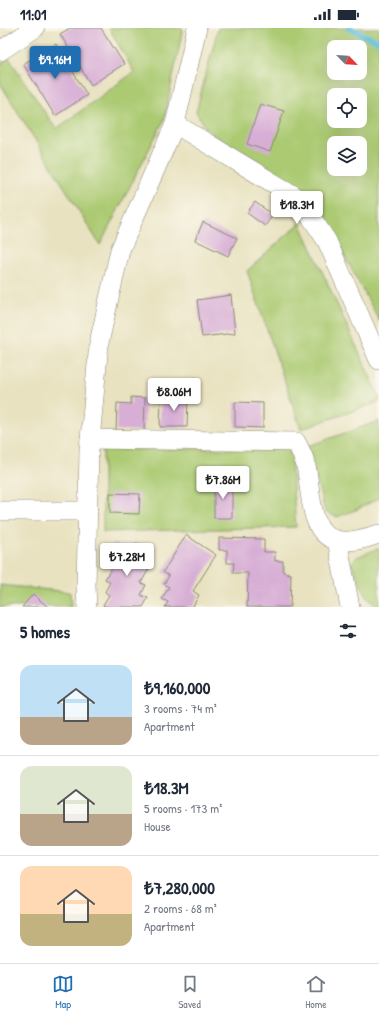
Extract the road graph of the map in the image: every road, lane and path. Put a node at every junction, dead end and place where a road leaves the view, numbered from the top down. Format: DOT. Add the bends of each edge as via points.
graph roads {
  1 [pos="35,28"];
  2 [pos="197,28"];
  3 [pos="0,51"];
  4 [pos="176,124"];
  5 [pos="379,360"];
  6 [pos="90,439"];
  7 [pos="0,511"];
  8 [pos="88,511"];
  9 [pos="379,534"];
  10 [pos="337,540"];
  11 [pos="88,607"];
  12 [pos="350,607"];
  1 -- 3 [label="street"];
  2 -- 4 [label="street"];
  4 -- 5 [label="street" via="293,195 327,241"];
  4 -- 6 [label="street" via="120,250 99,343"];
  6 -- 8 [label="street"];
  6 -- 10 [label="street" via="296,442 305,461 317,525 325,535"];
  7 -- 8 [label="street"];
  8 -- 11 [label="street"];
  9 -- 10 [label="street" via="361,539"];
  10 -- 12 [label="street"];
}
